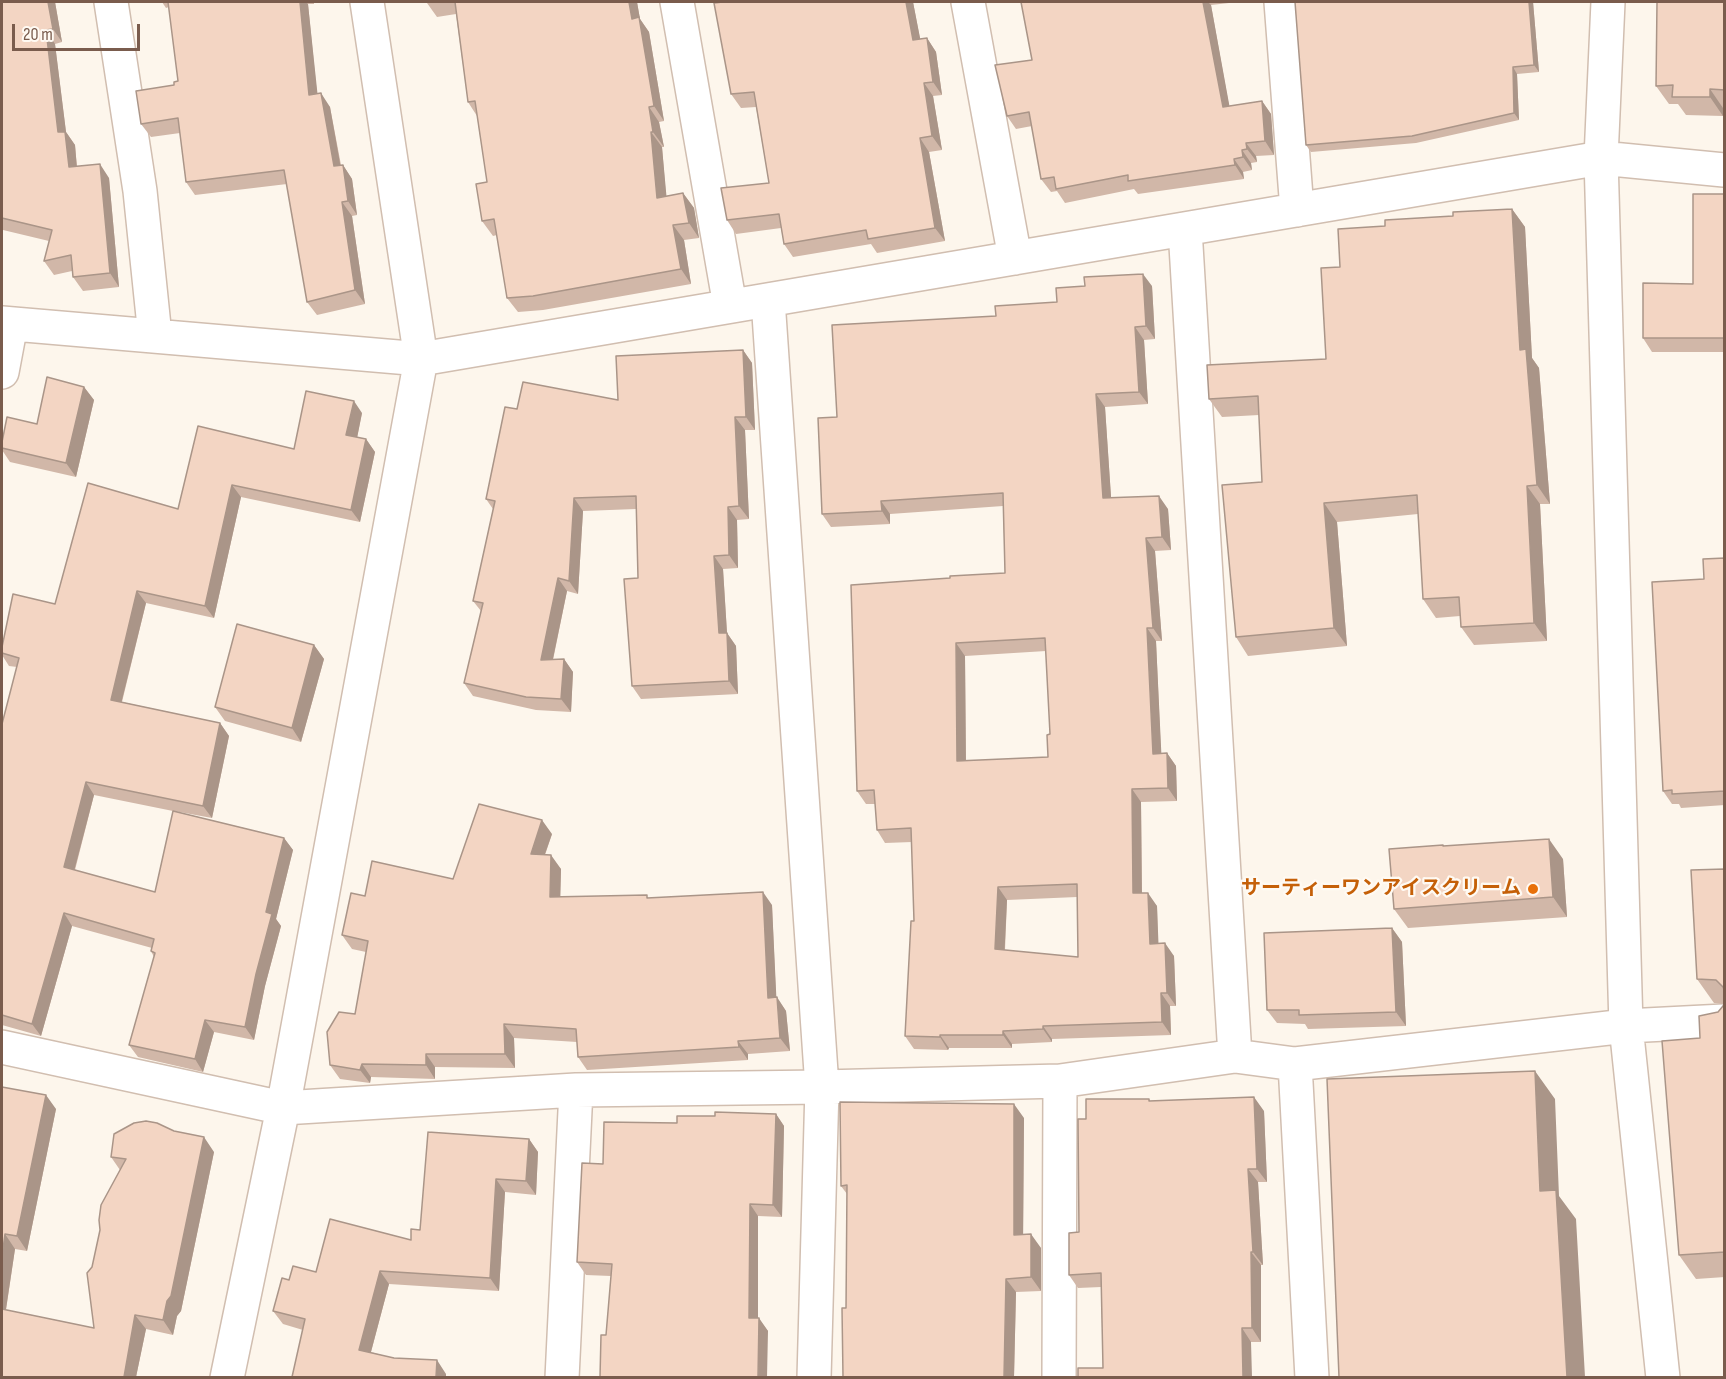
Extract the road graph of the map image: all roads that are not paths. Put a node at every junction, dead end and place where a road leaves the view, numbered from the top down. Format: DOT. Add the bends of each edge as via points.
graph roads {
  1 [pos="111,2"];
  2 [pos="367,2"];
  3 [pos="676,2"];
  4 [pos="968,2"];
  5 [pos="1281,2"];
  6 [pos="1608,2"];
  7 [pos="1601,158"];
  8 [pos="1725,170"];
  9 [pos="1297,210"];
  10 [pos="1185,229"];
  11 [pos="1015,258"];
  12 [pos="768,300"];
  13 [pos="730,306"];
  14 [pos="6,324"];
  15 [pos="155,336"];
  16 [pos="421,359"];
  17 [pos="2,372"];
  18 [pos="1725,1021"];
  19 [pos="1626,1026"];
  20 [pos="2,1047"];
  21 [pos="1234,1056"];
  22 [pos="1295,1064"];
  23 [pos="1059,1081"];
  24 [pos="822,1087"];
  25 [pos="576,1090"];
  26 [pos="283,1108"];
  27 [pos="227,1377"];
  28 [pos="562,1377"];
  29 [pos="814,1377"];
  30 [pos="1059,1377"];
  31 [pos="1312,1377"];
  32 [pos="1663,1377"];
  1 -- 15 [label="street" via="140,191"];
  2 -- 16 [label="street"];
  3 -- 13 [label="street"];
  4 -- 11 [label="street"];
  5 -- 9 [label="street"];
  6 -- 7 [label="street"];
  7 -- 8 [label="street"];
  7 -- 9 [label="street"];
  7 -- 19 [label="street"];
  9 -- 10 [label="street"];
  10 -- 11 [label="street"];
  10 -- 21 [label="street"];
  11 -- 12 [label="street"];
  12 -- 13 [label="street"];
  12 -- 24 [label="street"];
  13 -- 16 [label="street"];
  14 -- 15 [label="street"];
  14 -- 17 [label="street"];
  15 -- 16 [label="street"];
  16 -- 26 [label="street"];
  18 -- 19 [label="street"];
  19 -- 22 [label="street"];
  19 -- 32 [label="street"];
  20 -- 26 [label="street"];
  21 -- 22 [label="street"];
  21 -- 23 [label="street"];
  22 -- 31 [label="street"];
  23 -- 24 [label="street"];
  23 -- 30 [label="street"];
  24 -- 25 [label="street"];
  24 -- 29 [label="street"];
  25 -- 26 [label="street"];
  25 -- 28 [label="street"];
  26 -- 27 [label="street"];
}
